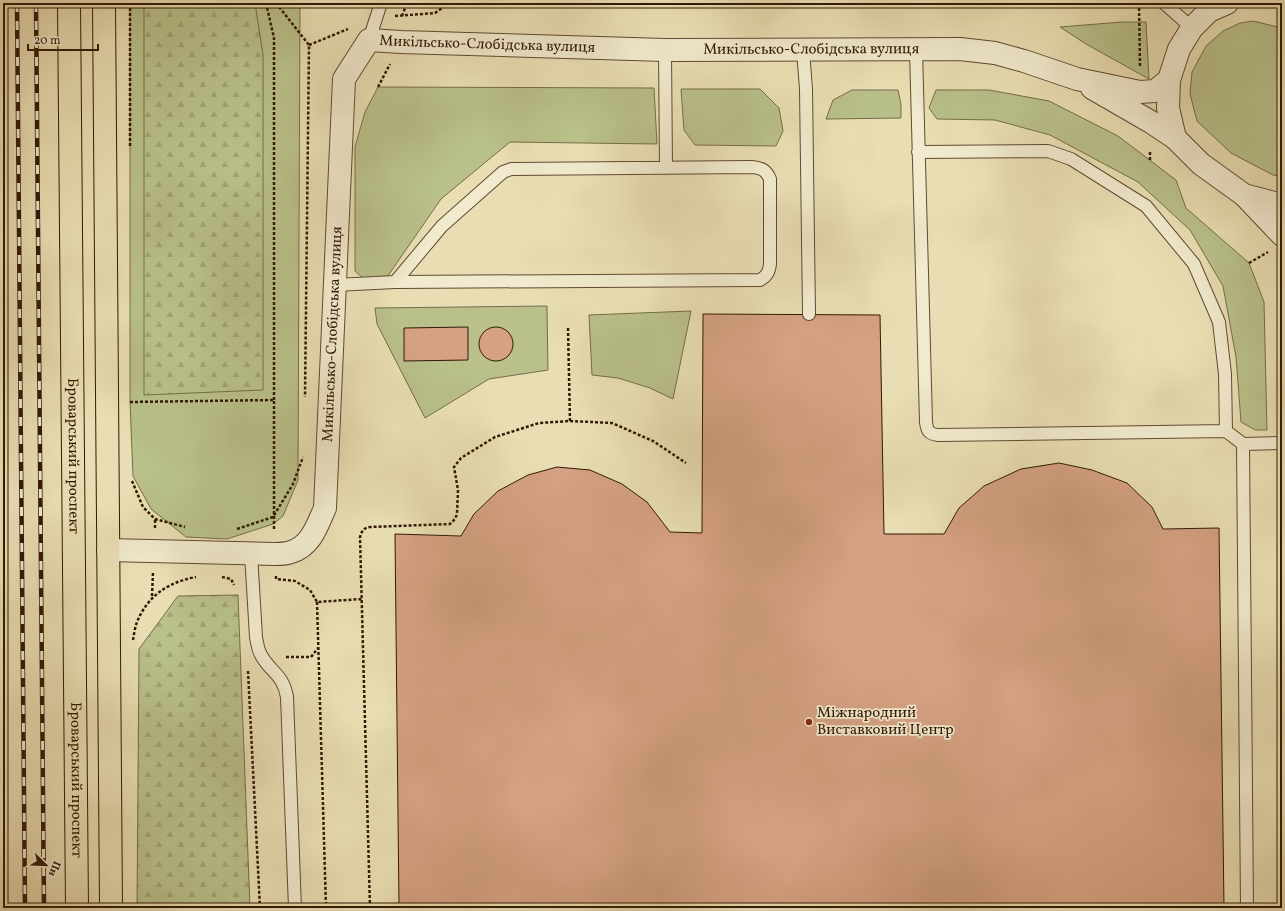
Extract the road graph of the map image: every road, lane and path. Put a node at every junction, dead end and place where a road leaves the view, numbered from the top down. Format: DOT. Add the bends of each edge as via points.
graph roads {
  1 [pos="69,3"];
  2 [pos="104,3"];
  3 [pos="266,3"];
  4 [pos="276,3"];
  5 [pos="381,3"];
  6 [pos="1164,3"];
  7 [pos="1211,6"];
  8 [pos="1192,28"];
  9 [pos="370,40"];
  10 [pos="666,50"];
  11 [pos="803,50"];
  12 [pos="916,50"];
  13 [pos="1077,80"];
  14 [pos="1169,80"];
  15 [pos="1175,138"];
  16 [pos="918,152"];
  17 [pos="666,168"];
  18 [pos="1244,195"];
  19 [pos="1282,204"];
  20 [pos="1282,235"];
  21 [pos="394,282"];
  22 [pos="335,285"];
  23 [pos="809,314"];
  24 [pos="568,328"];
  25 [pos="274,400"];
  26 [pos="305,401"];
  27 [pos="130,402"];
  28 [pos="570,421"];
  29 [pos="1226,431"];
  30 [pos="1282,443"];
  31 [pos="1243,444"];
  32 [pos="304,455"];
  33 [pos="686,463"];
  34 [pos="273,517"];
  35 [pos="155,519"];
  36 [pos="191,528"];
  37 [pos="232,531"];
  38 [pos="108,550"];
  39 [pos="251,554"];
  40 [pos="275,554"];
  41 [pos="203,575"];
  42 [pos="217,576"];
  43 [pos="238,592"];
  44 [pos="152,596"];
  45 [pos="362,599"];
  46 [pos="317,602"];
  47 [pos="318,648"];
  48 [pos="280,656"];
  49 [pos="248,666"];
  50 [pos="77,908"];
  51 [pos="110,908"];
  52 [pos="260,908"];
  53 [pos="295,908"];
  54 [pos="326,908"];
  55 [pos="370,908"];
  56 [pos="1246,908"];
  1 -- 50 [label="main road, Броварський проспект"];
  2 -- 38 [label="main road"];
  3 -- 25 [label="path" via="274,38"];
  4 -- 26 [label="path" via="309,45"];
  5 -- 9 [label="lane"];
  6 -- 8 [label="lane"];
  7 -- 8 [label="street"];
  8 -- 14 [label="street" via="1179,50"];
  9 -- 10 [label="street, Микільсько-Слобідська вулиця"];
  9 -- 22 [label="street, Микільсько-Слобідська вулиця" via="344,78"];
  10 -- 11 [label="street, Микільсько-Слобідська вулиця"];
  10 -- 17 [label="lane"];
  11 -- 12 [label="street, Микільсько-Слобідська вулиця"];
  11 -- 23 [label="lane" via="806,89"];
  12 -- 13 [label="street, Микільсько-Слобідська вулиця" via="960,49 995,53"];
  12 -- 16 [label="lane"];
  13 -- 14 [label="street, Микільсько-Слобідська вулиця" via="1140,92 1155,91"];
  13 -- 15 [label="street, Микільсько-Слобідська вулиця"];
  14 -- 15 [label="street" via="1168,108"];
  15 -- 18 [label="street, Микільсько-Слобідська вулиця" via="1201,164"];
  16 -- 29 [label="lane" via="1048,151 1072,159 1146,206 1194,264 1219,322 1225,374"];
  16 -- 29 [label="lane" via="926,422 927,430 931,434"];
  17 -- 21 [label="lane" via="511,169 503,172 442,226"];
  17 -- 21 [label="lane" via="752,167 767,172 770,180 770,264 766,276 760,280"];
  18 -- 19 [label="street"];
  18 -- 20 [label="street"];
  21 -- 22 [label="lane"];
  22 -- 40 [label="street, Микільсько-Слобідська вулиця" via="325,508 313,536 306,544 291,552"];
  24 -- 28 [label="path"];
  25 -- 27 [label="path"];
  25 -- 34 [label="path"];
  28 -- 33 [label="path" via="612,423 653,441"];
  28 -- 45 [label="path" via="540,423 495,437 461,458 454,467 458,490 457,514 450,524 365,528 360,538"];
  29 -- 31 [label="lane"];
  30 -- 31 [label="lane"];
  31 -- 56 [label="lane"];
  32 -- 34 [label="path" via="293,484"];
  34 -- 37 [label="path"];
  34 -- 40 [label="path"];
  35 -- 36 [label="path"];
  38 -- 39 [label="street, Микільсько-Слобідська вулиця"];
  38 -- 51 [label="main road"];
  39 -- 40 [label="street, Микільсько-Слобідська вулиця"];
  39 -- 53 [label="lane" via="258,647 261,655 283,682 287,697"];
  40 -- 46 [label="path" via="276,579 295,581 310,590"];
  41 -- 44 [label="path" via="167,586"];
  42 -- 43 [label="path" via="231,579"];
  45 -- 46 [label="path"];
  45 -- 55 [label="path"];
  46 -- 47 [label="path"];
  47 -- 48 [label="path" via="311,656"];
  47 -- 54 [label="path"];
  49 -- 52 [label="path"];
}
